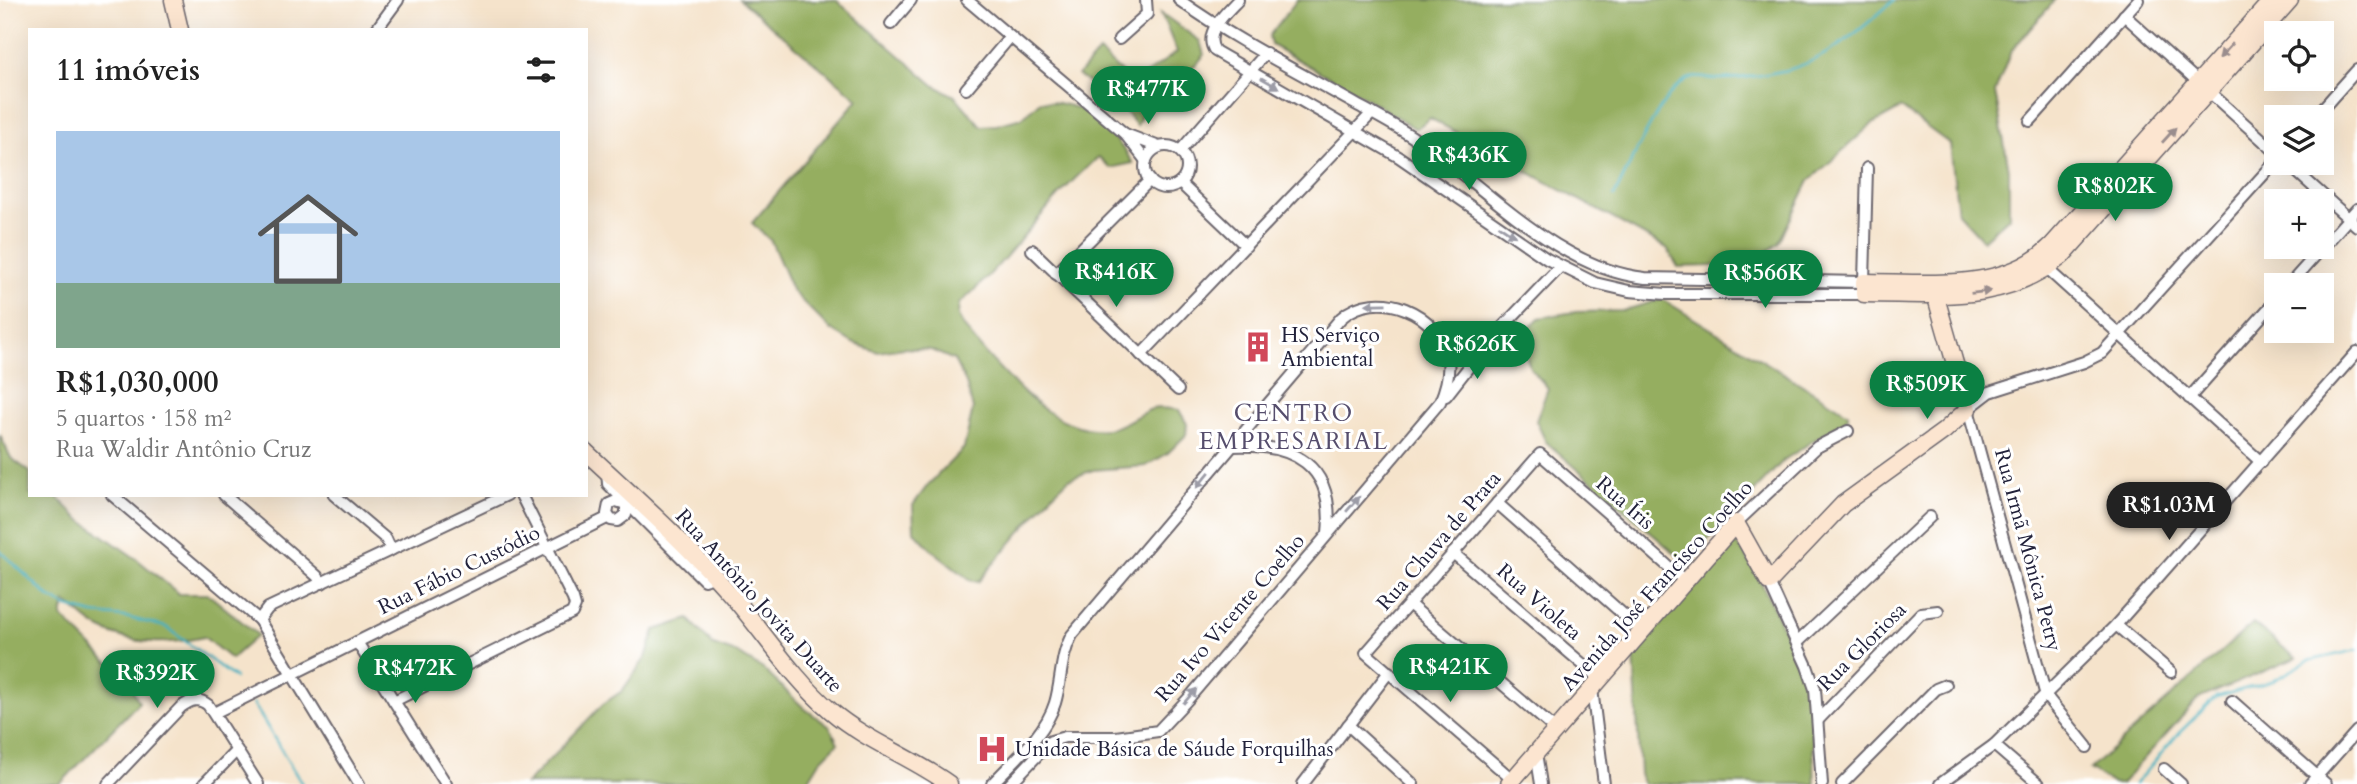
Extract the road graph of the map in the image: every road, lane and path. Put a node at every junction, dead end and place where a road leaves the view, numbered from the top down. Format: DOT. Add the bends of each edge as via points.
graph roads {
  1 [pos="173,0"];
  2 [pos="398,0"];
  3 [pos="911,0"];
  4 [pos="967,0"];
  5 [pos="1146,0"];
  6 [pos="1179,0"];
  7 [pos="1238,0"];
  8 [pos="2138,0"];
  9 [pos="2272,0"];
  10 [pos="2290,0"];
  11 [pos="2124,15"];
  12 [pos="891,24"];
  13 [pos="1216,24"];
  14 [pos="180,28"];
  15 [pos="377,28"];
  16 [pos="1010,37"];
  17 [pos="1119,39"];
  18 [pos="1266,53"];
  19 [pos="2357,70"];
  20 [pos="1249,71"];
  21 [pos="2203,86"];
  22 [pos="966,89"];
  23 [pos="2326,105"];
  24 [pos="1372,113"];
  25 [pos="2030,121"];
  26 [pos="1355,131"];
  27 [pos="1125,134"];
  28 [pos="2264,141"];
  29 [pos="1159,147"];
  30 [pos="1180,151"];
  31 [pos="1146,162"];
  32 [pos="1867,168"];
  33 [pos="2264,174"];
  34 [pos="2300,175"];
  35 [pos="1150,180"];
  36 [pos="1180,183"];
  37 [pos="1492,198"];
  38 [pos="2357,209"];
  39 [pos="1480,213"];
  40 [pos="2353,222"];
  41 [pos="1246,246"];
  42 [pos="1032,250"];
  43 [pos="1560,267"];
  44 [pos="2046,268"];
  45 [pos="1618,273"];
  46 [pos="2301,273"];
  47 [pos="1056,274"];
  48 [pos="1616,288"];
  49 [pos="1864,288"];
  50 [pos="1934,294"];
  51 [pos="2264,314"];
  52 [pos="2119,335"];
  53 [pos="1489,341"];
  54 [pos="1444,348"];
  55 [pos="2357,352"];
  56 [pos="1141,355"];
  57 [pos="1178,390"];
  58 [pos="2189,398"];
  59 [pos="1440,402"];
  60 [pos="1968,409"];
  61 [pos="1848,431"];
  62 [pos="1231,446"];
  63 [pos="588,454"];
  64 [pos="1540,454"];
  65 [pos="2261,462"];
  66 [pos="607,471"];
  67 [pos="114,497"];
  68 [pos="226,497"];
  69 [pos="336,497"];
  70 [pos="503,497"];
  71 [pos="522,497"];
  72 [pos="1497,503"];
  73 [pos="626,504"];
  74 [pos="1930,517"];
  75 [pos="1736,523"];
  76 [pos="1328,533"];
  77 [pos="547,548"];
  78 [pos="391,550"];
  79 [pos="1453,553"];
  80 [pos="715,577"];
  81 [pos="1685,581"];
  82 [pos="1769,582"];
  83 [pos="322,583"];
  84 [pos="1409,604"];
  85 [pos="1938,611"];
  86 [pos="259,620"];
  87 [pos="2116,625"];
  88 [pos="1642,631"];
  89 [pos="357,642"];
  90 [pos="1797,643"];
  91 [pos="1389,672"];
  92 [pos="2171,672"];
  93 [pos="290,675"];
  94 [pos="1596,684"];
  95 [pos="1946,685"];
  96 [pos="2046,696"];
  97 [pos="394,701"];
  98 [pos="2232,701"];
  99 [pos="214,713"];
  100 [pos="1818,720"];
  101 [pos="1046,723"];
  102 [pos="1348,725"];
  103 [pos="1556,730"];
  104 [pos="2357,731"];
  105 [pos="1060,737"];
  106 [pos="1994,745"];
  107 [pos="2087,747"];
  108 [pos="237,750"];
  109 [pos="1536,753"];
  110 [pos="2164,769"];
  111 [pos="2318,781"];
  112 [pos="1308,782"];
  113 [pos="1511,782"];
  114 [pos="108,784"];
  115 [pos="204,784"];
  116 [pos="258,784"];
  117 [pos="359,784"];
  118 [pos="446,784"];
  119 [pos="948,784"];
  120 [pos="992,784"];
  121 [pos="1010,784"];
  122 [pos="1413,784"];
  123 [pos="1541,784"];
  124 [pos="1604,784"];
  125 [pos="1822,784"];
  126 [pos="1842,784"];
  127 [pos="1940,784"];
  128 [pos="2039,784"];
  129 [pos="2181,784"];
  1 -- 14 [label="street"];
  2 -- 15 [label="street"];
  3 -- 12 [label="street"];
  4 -- 16 [label="street"];
  5 -- 17 [label="street" via="1147,14"];
  6 -- 13 [label="street"];
  7 -- 13 [label="street"];
  8 -- 11 [label="street"];
  9 -- 21 [label="street, one-way"];
  10 -- 21 [label="street"];
  11 -- 21 [label="street"];
  11 -- 25 [label="street"];
  13 -- 18 [label="street"];
  13 -- 20 [label="street" via="1211,46"];
  16 -- 22 [label="street"];
  16 -- 27 [label="street"];
  18 -- 20 [label="street"];
  18 -- 24 [label="street"];
  19 -- 23 [label="street"];
  20 -- 26 [label="street, one-way"];
  20 -- 30 [label="street"];
  21 -- 28 [label="street"];
  44 -- 21 [label="street, one-way" via="2062,256"];
  21 -- 49 [label="street" via="2033,262 2002,274 1959,281"];
  24 -- 26 [label="street"];
  24 -- 37 [label="street" via="1415,139"];
  26 -- 39 [label="street"];
  26 -- 41 [label="street"];
  27 -- 29 [label="street"];
  27 -- 31 [label="street"];
  29 -- 30 [label="street"];
  29 -- 31 [label="street"];
  30 -- 36 [label="street" via="1187,170"];
  31 -- 35 [label="street"];
  32 -- 49 [label="street"];
  33 -- 52 [label="street"];
  34 -- 40 [label="street"];
  35 -- 36 [label="street" via="1168,188"];
  35 -- 47 [label="street"];
  36 -- 41 [label="street"];
  37 -- 39 [label="street" via="1479,204"];
  37 -- 45 [label="street" via="1576,257"];
  38 -- 40 [label="street"];
  39 -- 43 [label="street, one-way"];
  40 -- 46 [label="street"];
  41 -- 56 [label="street"];
  42 -- 47 [label="street"];
  43 -- 48 [label="street"];
  43 -- 53 [label="street, Rua Ivo Vicente Coelho"];
  50 -- 44 [label="street, one-way" via="1997,290"];
  44 -- 52 [label="street"];
  45 -- 48 [label="street"];
  45 -- 49 [label="street"];
  47 -- 56 [label="street"];
  48 -- 49 [label="street" via="1666,294"];
  49 -- 50 [label="street"];
  50 -- 60 [label="street, Rua Irmã Mônica Petry"];
  51 -- 58 [label="street"];
  52 -- 58 [label="street"];
  52 -- 60 [label="street" via="2093,359 2006,385"];
  53 -- 54 [label="street" via="1460,351"];
  53 -- 59 [label="street, Rua Ivo Vicente Coelho"];
  54 -- 59 [label="street, Rua Ivo Vicente Coelho" via="1448,381"];
  54 -- 62 [label="street, one-way" via="1425,321 1403,308 1379,303 1357,307 1329,330"];
  55 -- 65 [label="street"];
  56 -- 57 [label="street"];
  58 -- 65 [label="street"];
  76 -- 59 [label="street, Rua Ivo Vicente Coelho, one-way"];
  60 -- 82 [label="street" via="1843,504"];
  60 -- 96 [label="street, Rua Irmã Mônica Petry"];
  61 -- 75 [label="street, Avenida José Francisco Coelho" via="1817,447"];
  62 -- 76 [label="street" via="1278,448 1307,463 1327,499"];
  62 -- 101 [label="street, one-way" via="1072,635"];
  63 -- 66 [label="street, Rua Antônio Jovita Duarte"];
  64 -- 72 [label="street, Rua Chuva de Prata"];
  64 -- 81 [label="street, Rua Íris"];
  65 -- 87 [label="street"];
  66 -- 73 [label="street" via="608,484"];
  66 -- 80 [label="street, Rua Antônio Jovita Duarte"];
  67 -- 86 [label="street"];
  68 -- 83 [label="street"];
  69 -- 78 [label="street" via="386,539"];
  70 -- 78 [label="street"];
  71 -- 77 [label="street"];
  72 -- 79 [label="street, Rua Chuva de Prata"];
  72 -- 88 [label="street"];
  73 -- 77 [label="street, Rua Fábio Custódio" via="609,504 609,517"];
  73 -- 80 [label="street" via="704,580"];
  74 -- 90 [label="street"];
  75 -- 81 [label="street, Avenida José Francisco Coelho"];
  75 -- 82 [label="street"];
  105 -- 76 [label="street, Rua Ivo Vicente Coelho, one-way" via="1158,731"];
  77 -- 89 [label="street, Rua Fábio Custódio"];
  77 -- 97 [label="street" via="573,599 570,615"];
  78 -- 83 [label="street"];
  79 -- 84 [label="street, Rua Chuva de Prata"];
  79 -- 94 [label="street, Rua Violeta"];
  80 -- 119 [label="street, Rua Antônio Jovita Duarte" via="822,703"];
  81 -- 88 [label="street, Avenida José Francisco Coelho"];
  82 -- 90 [label="street"];
  83 -- 86 [label="street" via="268,608"];
  84 -- 91 [label="street, Rua Chuva de Prata" via="1366,653"];
  84 -- 103 [label="street"];
  85 -- 100 [label="street, Rua Gloriosa" via="1921,612"];
  86 -- 93 [label="street"];
  87 -- 92 [label="street"];
  87 -- 96 [label="street"];
  88 -- 94 [label="street, Avenida José Francisco Coelho"];
  89 -- 93 [label="street, Rua Fábio Custódio"];
  89 -- 97 [label="street"];
  90 -- 100 [label="street" via="1815,690"];
  91 -- 102 [label="street"];
  91 -- 113 [label="street"];
  93 -- 99 [label="street, Rua Fábio Custódio"];
  93 -- 117 [label="street"];
  94 -- 103 [label="street, Avenida José Francisco Coelho"];
  94 -- 124 [label="street"];
  95 -- 126 [label="street" via="1936,689"];
  96 -- 106 [label="street"];
  96 -- 107 [label="street"];
  97 -- 118 [label="street"];
  98 -- 111 [label="street"];
  99 -- 108 [label="street"];
  99 -- 114 [label="street" via="202,700 187,703"];
  100 -- 125 [label="street"];
  101 -- 105 [label="street"];
  101 -- 120 [label="street"];
  102 -- 112 [label="street"];
  102 -- 122 [label="street"];
  103 -- 109 [label="street, Avenida José Francisco Coelho"];
  104 -- 111 [label="street"];
  105 -- 121 [label="street" via="1046,745"];
  106 -- 127 [label="street"];
  106 -- 128 [label="street"];
  108 -- 115 [label="street"];
  108 -- 116 [label="street"];
  109 -- 113 [label="street, Avenida José Francisco Coelho"];
  109 -- 123 [label="street"];
  110 -- 129 [label="street"];
}
